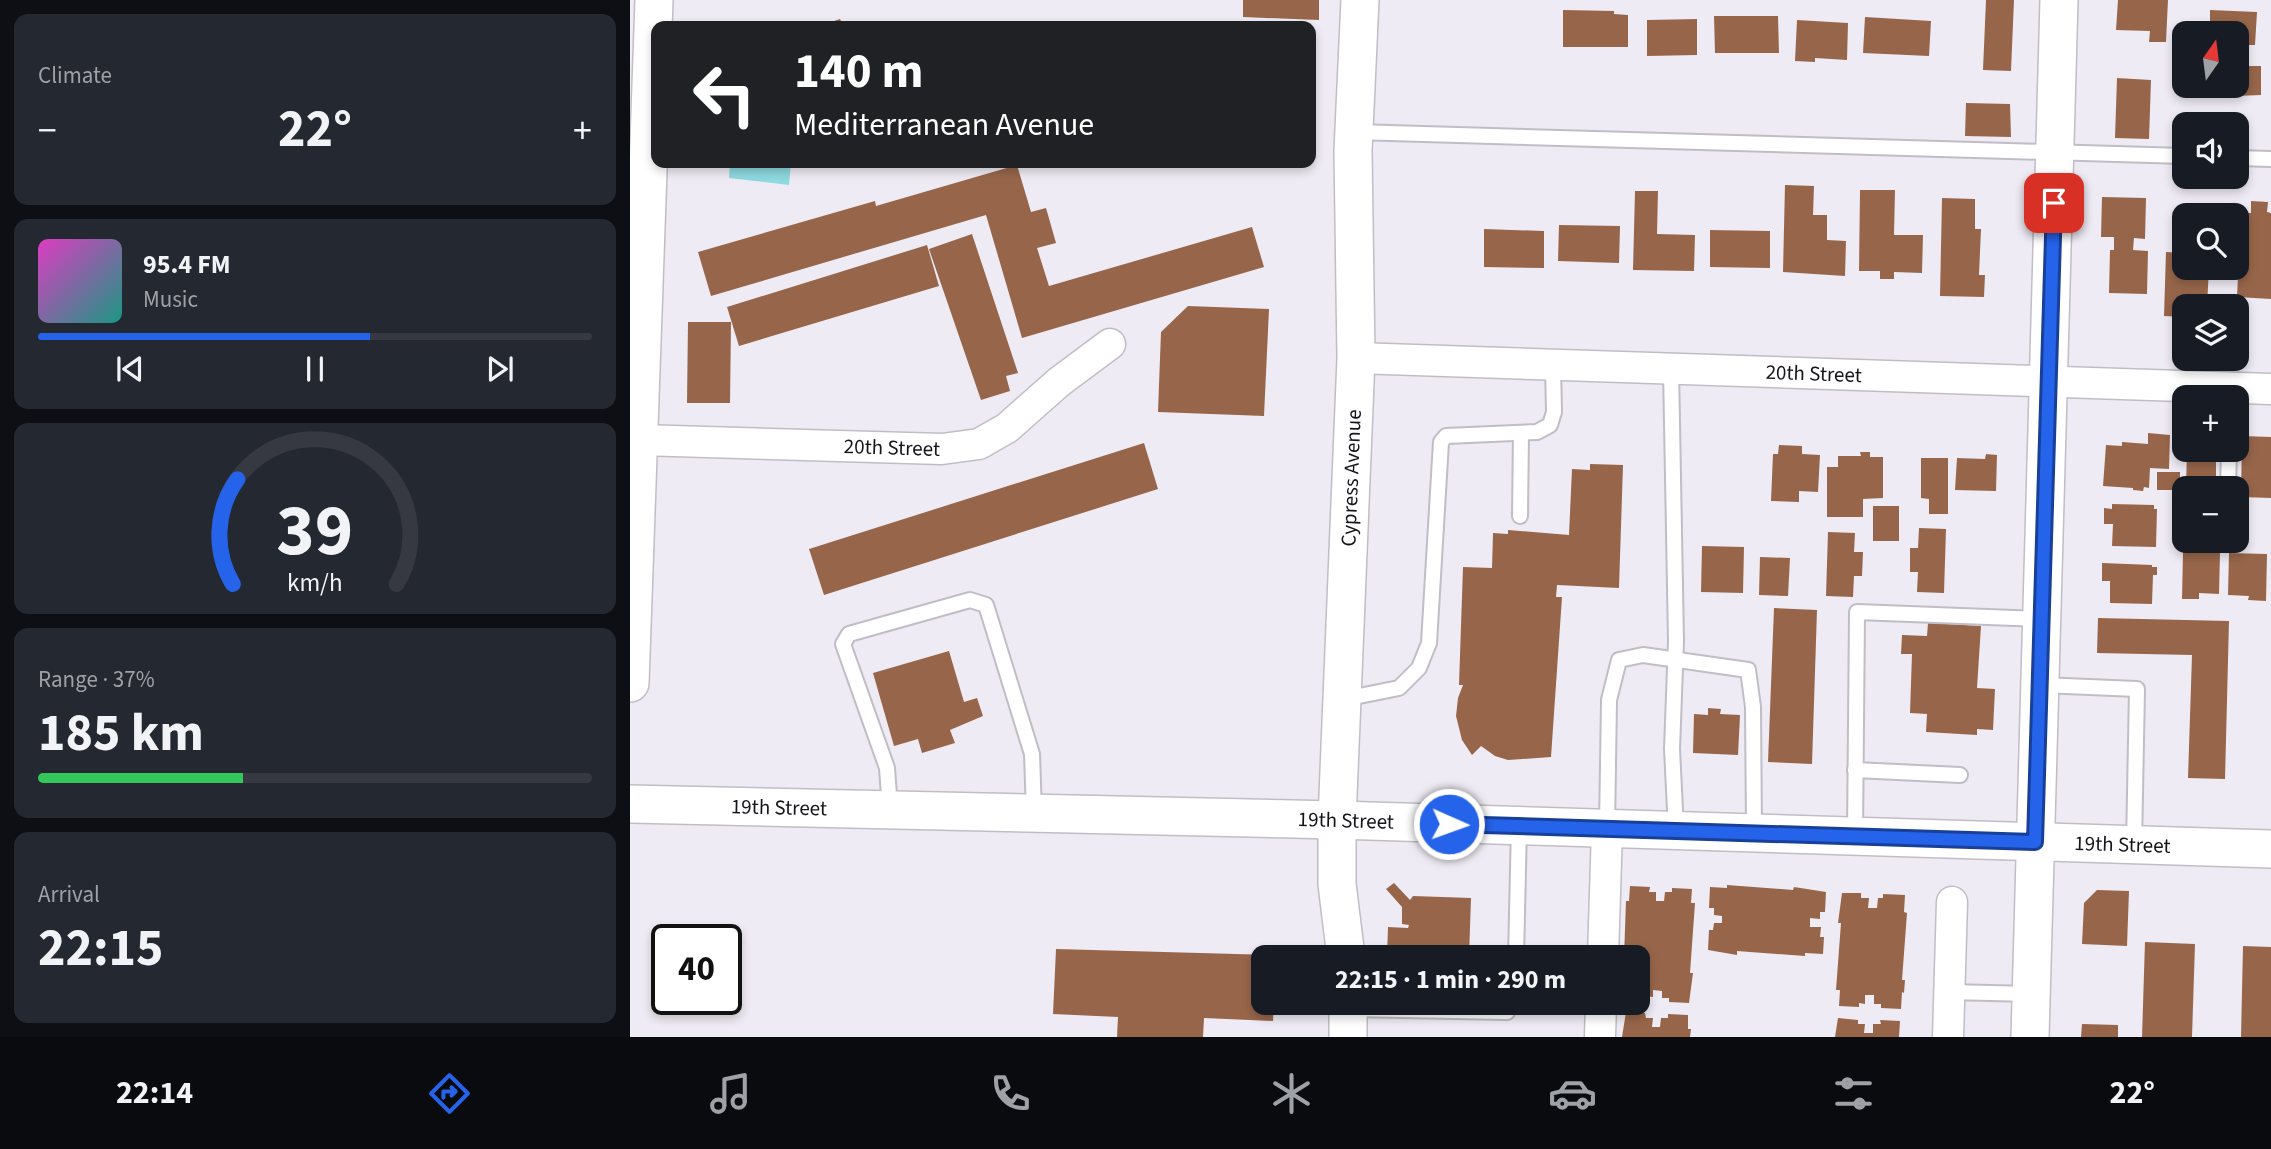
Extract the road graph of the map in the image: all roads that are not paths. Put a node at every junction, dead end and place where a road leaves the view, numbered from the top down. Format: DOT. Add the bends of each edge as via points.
graph roads {
  1 [pos="654,0"];
  2 [pos="1360,0"];
  3 [pos="2059,0"];
  4 [pos="653,21"];
  5 [pos="651,94"];
  6 [pos="1355,132"];
  7 [pos="2055,152"];
  8 [pos="2172,156"];
  9 [pos="2249,158"];
  10 [pos="2271,159"];
  11 [pos="1110,344"];
  12 [pos="1356,358"];
  13 [pos="1553,365"];
  14 [pos="1671,369"];
  15 [pos="2049,382"];
  16 [pos="2172,389"];
  17 [pos="2271,389"];
  18 [pos="2249,391"];
  19 [pos="1521,433"];
  20 [pos="640,440"];
  21 [pos="1520,516"];
  22 [pos="2042,619"];
  23 [pos="1676,659"];
  24 [pos="630,683"];
  25 [pos="2040,685"];
  26 [pos="1342,699"];
  27 [pos="1856,770"];
  28 [pos="1960,775"];
  29 [pos="630,804"];
  30 [pos="890,809"];
  31 [pos="1034,813"];
  32 [pos="1337,820"];
  33 [pos="1519,826"];
  34 [pos="1607,829"];
  35 [pos="1676,831"];
  36 [pos="1754,833"];
  37 [pos="1855,836"];
  38 [pos="2035,842"];
  39 [pos="2134,845"];
  40 [pos="2271,849"];
  41 [pos="1952,902"];
  42 [pos="1345,945"];
  43 [pos="1516,945"];
  44 [pos="1603,945"];
  45 [pos="1949,992"];
  46 [pos="2031,994"];
  47 [pos="1368,1015"];
  48 [pos="1601,1015"];
  49 [pos="1348,1016"];
  50 [pos="1600,1037"];
  51 [pos="1948,1037"];
  52 [pos="2030,1037"];
  1 -- 4 [label="street"];
  2 -- 6 [label="street, Cypress Avenue"];
  3 -- 7 [label="street"];
  5 -- 20 [label="street"];
  6 -- 7 [label="lane"];
  6 -- 12 [label="street, Cypress Avenue"];
  7 -- 8 [label="lane"];
  7 -- 15 [label="street"];
  9 -- 10 [label="lane"];
  11 -- 20 [label="street, 20th Street" via="1007,428 979,444 942,449"];
  12 -- 13 [label="street, 20th Street"];
  12 -- 26 [label="street, Cypress Avenue"];
  13 -- 14 [label="street, 20th Street"];
  13 -- 19 [label="lane" via="1550,425"];
  14 -- 15 [label="street, 20th Street"];
  14 -- 23 [label="lane"];
  15 -- 16 [label="street, 20th Street"];
  15 -- 22 [label="street"];
  17 -- 18 [label="street, 20th Street"];
  19 -- 21 [label="lane"];
  19 -- 26 [label="lane" via="1446,436 1441,442 1429,643 1419,668 1399,688"];
  20 -- 24 [label="street"];
  22 -- 25 [label="street"];
  22 -- 27 [label="lane" via="1857,612"];
  23 -- 34 [label="lane" via="1643,655 1619,660 1609,700"];
  23 -- 35 [label="lane" via="1672,749"];
  23 -- 36 [label="lane" via="1748,670 1753,708"];
  25 -- 38 [label="street"];
  25 -- 39 [label="lane" via="2137,689"];
  26 -- 32 [label="street, Cypress Avenue"];
  27 -- 28 [label="lane"];
  27 -- 37 [label="lane"];
  29 -- 30 [label="street, 19th Street"];
  30 -- 31 [label="street, 19th Street"];
  30 -- 31 [label="lane" via="887,768 843,644 849,634 970,600 986,605 1032,754"];
  31 -- 32 [label="street, 19th Street"];
  32 -- 33 [label="street, 19th Street"];
  32 -- 42 [label="street, Cypress Avenue" via="1337,884"];
  33 -- 34 [label="street, 19th Street"];
  33 -- 43 [label="lane"];
  34 -- 35 [label="street, 19th Street"];
  34 -- 44 [label="street"];
  35 -- 36 [label="street, 19th Street"];
  36 -- 37 [label="street, 19th Street"];
  37 -- 38 [label="street, 19th Street"];
  38 -- 39 [label="street, 19th Street"];
  38 -- 46 [label="street"];
  39 -- 40 [label="street, 19th Street"];
  41 -- 45 [label="street"];
  45 -- 46 [label="lane"];
  45 -- 51 [label="street"];
  46 -- 52 [label="street"];
  47 -- 49 [label="lane"];
  48 -- 50 [label="street"];
}
